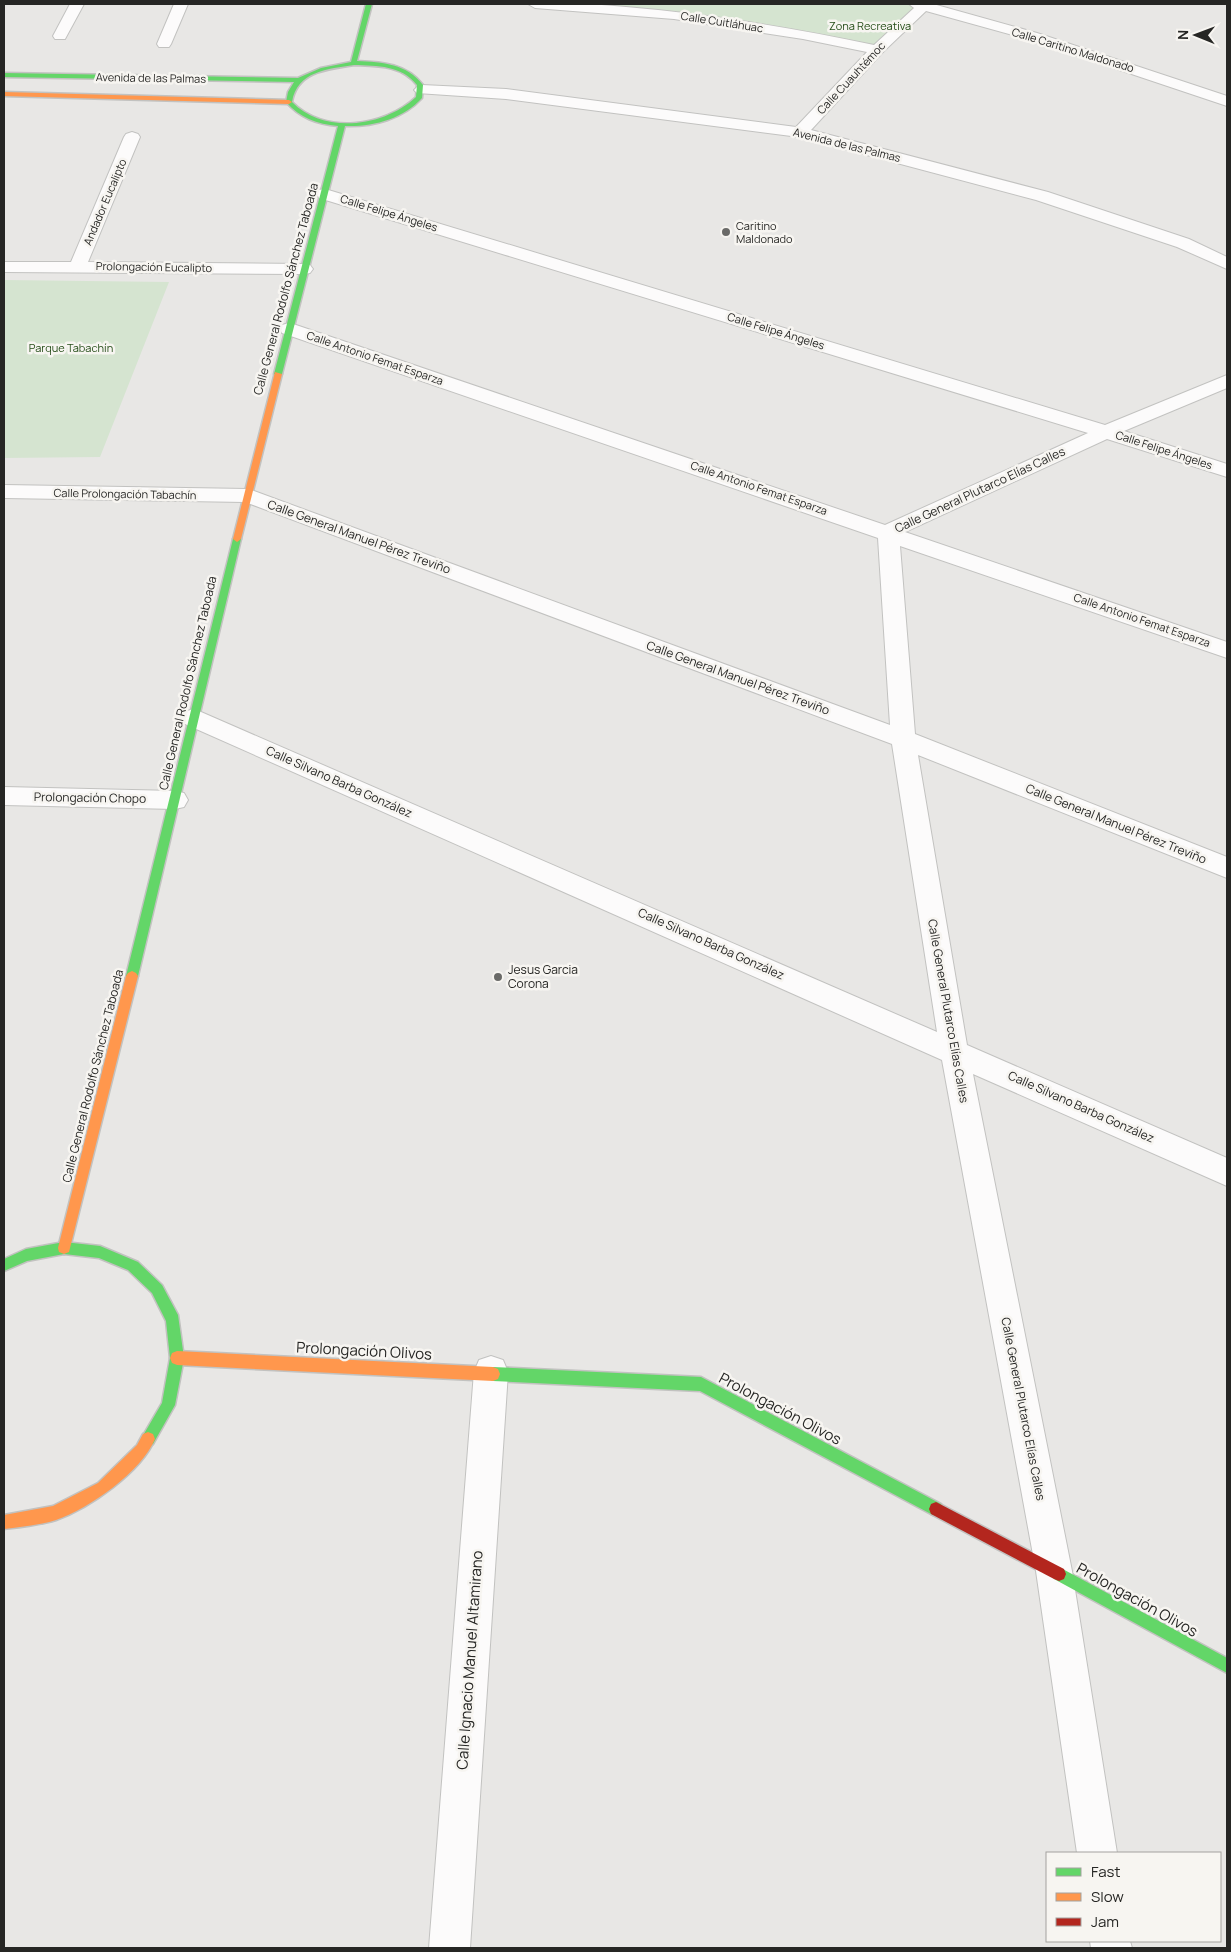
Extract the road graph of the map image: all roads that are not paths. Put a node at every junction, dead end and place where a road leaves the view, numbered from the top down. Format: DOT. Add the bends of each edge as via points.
graph roads {
  1 [pos="77,4"];
  2 [pos="181,4"];
  3 [pos="369,4"];
  4 [pos="535,4"];
  5 [pos="922,4"];
  6 [pos="60,36"];
  7 [pos="164,44"];
  8 [pos="877,50"];
  9 [pos="354,64"];
  10 [pos="4,75"];
  11 [pos="299,80"];
  12 [pos="422,90"];
  13 [pos="4,94"];
  14 [pos="1227,101"];
  15 [pos="289,102"];
  16 [pos="342,124"];
  17 [pos="800,132"];
  18 [pos="132,137"];
  19 [pos="325,194"];
  20 [pos="1227,264"];
  21 [pos="78,266"];
  22 [pos="4,267"];
  23 [pos="304,269"];
  24 [pos="289,329"];
  25 [pos="1227,381"];
  26 [pos="1106,432"];
  27 [pos="1227,471"];
  28 [pos="4,492"];
  29 [pos="247,496"];
  30 [pos="888,532"];
  31 [pos="1227,650"];
  32 [pos="193,718"];
  33 [pos="903,739"];
  34 [pos="4,796"];
  35 [pos="176,800"];
  36 [pos="1227,868"];
  37 [pos="954,1050"];
  38 [pos="1227,1172"];
  39 [pos="64,1248"];
  40 [pos="4,1265"];
  41 [pos="177,1358"];
  42 [pos="491,1372"];
  43 [pos="4,1523"];
  44 [pos="1054,1571"];
  45 [pos="1227,1666"];
  46 [pos="1097,1852"];
  47 [pos="449,1948"];
  1 -- 6 [label="street"];
  2 -- 7 [label="street"];
  3 -- 9 [label="street"];
  4 -- 8 [label="street, Calle Cuitláhuac" via="674,14"];
  5 -- 8 [label="street, Calle Cuauhtémoc"];
  5 -- 14 [label="street, Calle Caritino Maldonado" via="1041,39"];
  8 -- 17 [label="street, Calle Cuauhtémoc"];
  9 -- 11 [label="street" via="335,66"];
  9 -- 12 [label="street" via="394,67 410,74"];
  10 -- 11 [label="street, Avenida de las Palmas"];
  11 -- 15 [label="street" via="290,90"];
  12 -- 16 [label="street" via="419,99 409,109 388,119"];
  12 -- 17 [label="street, Avenida de las Palmas" via="506,94"];
  13 -- 15 [label="street, Avenida de las Palmas"];
  15 -- 16 [label="street" via="302,115"];
  16 -- 19 [label="street, Calle General Rodolfo Sánchez Taboada"];
  17 -- 20 [label="street, Avenida de las Palmas" via="1042,196 1183,243"];
  18 -- 21 [label="street, Andador Eucalipto"];
  19 -- 23 [label="street, Calle General Rodolfo Sánchez Taboada"];
  19 -- 26 [label="street, Calle Felipe Ángeles"];
  21 -- 22 [label="street, Prolongación Eucalipto"];
  21 -- 23 [label="street, Prolongación Eucalipto"];
  23 -- 24 [label="street, Calle General Rodolfo Sánchez Taboada"];
  24 -- 29 [label="street, Calle General Rodolfo Sánchez Taboada"];
  24 -- 30 [label="street, Calle Antonio Femat Esparza"];
  25 -- 26 [label="street, Calle General Plutarco Elías Calles"];
  26 -- 27 [label="street, Calle Felipe Ángeles"];
  26 -- 30 [label="street, Calle General Plutarco Elías Calles"];
  28 -- 29 [label="street, Calle Prolongación Tabachín"];
  29 -- 32 [label="street, Calle General Rodolfo Sánchez Taboada"];
  29 -- 33 [label="street, Calle General Manuel Pérez Treviño"];
  30 -- 31 [label="street, Calle Antonio Femat Esparza"];
  30 -- 33 [label="street, Calle General Plutarco Elías Calles"];
  32 -- 35 [label="street, Calle General Rodolfo Sánchez Taboada"];
  32 -- 37 [label="street, Calle Silvano Barba González"];
  33 -- 36 [label="street, Calle General Manuel Pérez Treviño"];
  33 -- 37 [label="street, Calle General Plutarco Elías Calles"];
  34 -- 35 [label="street, Prolongación Chopo"];
  35 -- 39 [label="street, Calle General Rodolfo Sánchez Taboada"];
  37 -- 38 [label="street, Calle Silvano Barba González"];
  37 -- 44 [label="street, Calle General Plutarco Elías Calles"];
  39 -- 40 [label="street" via="26,1255"];
  39 -- 41 [label="street" via="100,1252 133,1266 157,1289 173,1320"];
  41 -- 42 [label="street, Prolongación Olivos"];
  41 -- 43 [label="street" via="168,1404 142,1450 103,1488 55,1514"];
  42 -- 44 [label="street, Prolongación Olivos" via="701,1384"];
  42 -- 47 [label="street, Calle Ignacio Manuel Altamirano"];
  44 -- 45 [label="street, Prolongación Olivos"];
  44 -- 46 [label="street, Calle General Plutarco Elías Calles"];
}
